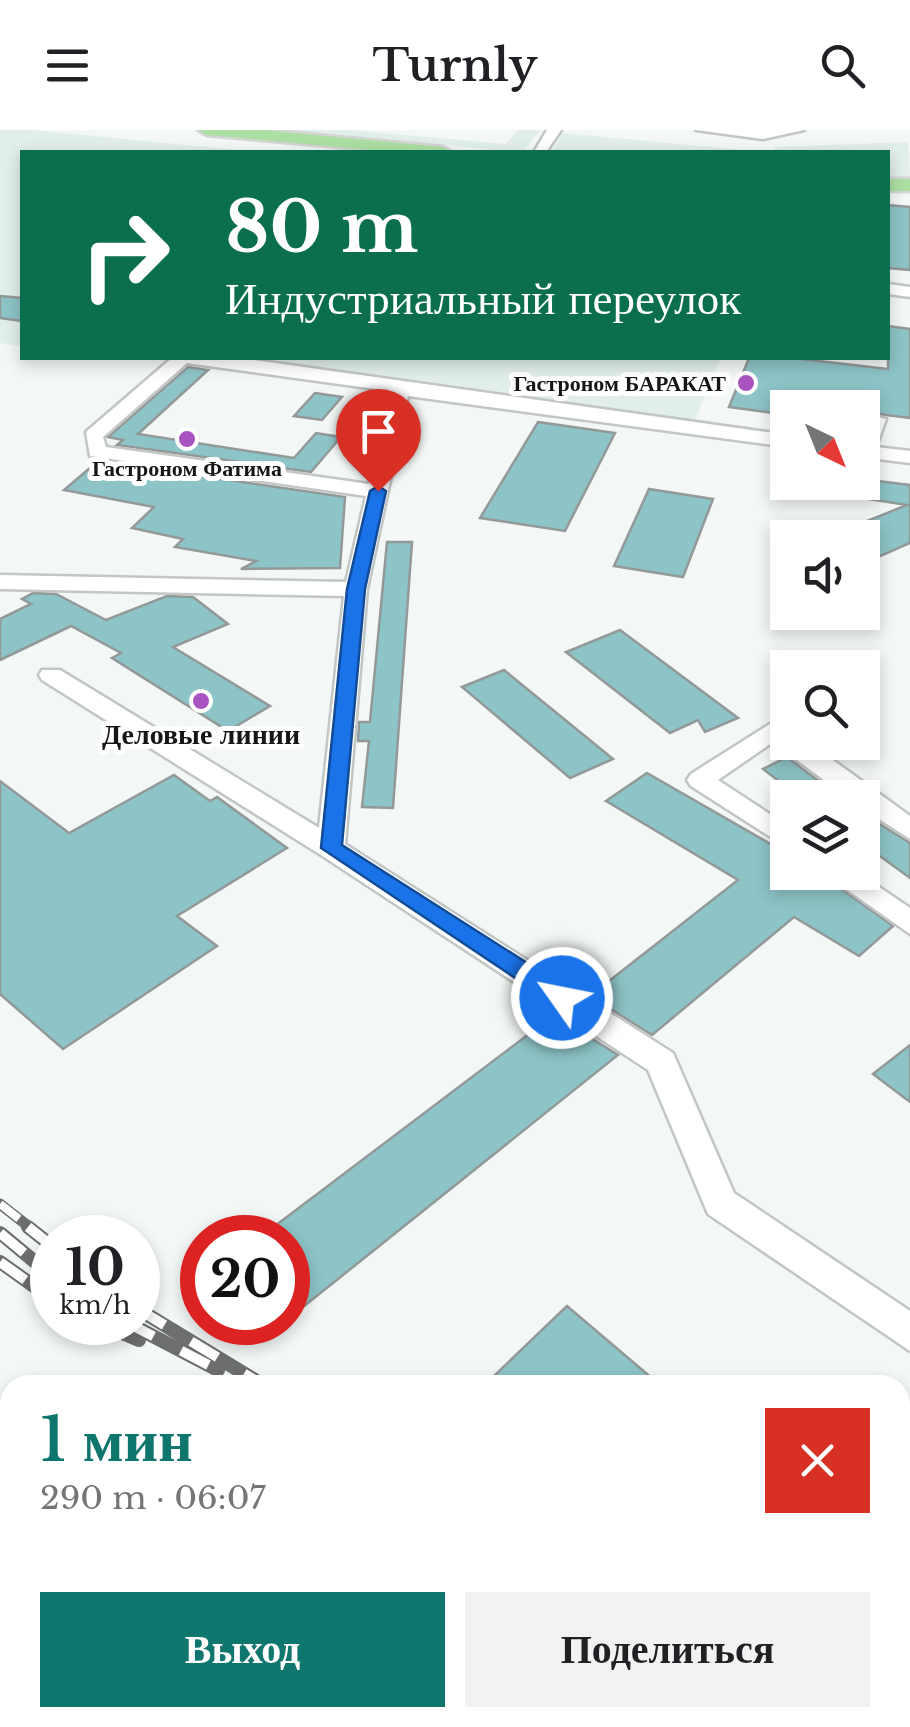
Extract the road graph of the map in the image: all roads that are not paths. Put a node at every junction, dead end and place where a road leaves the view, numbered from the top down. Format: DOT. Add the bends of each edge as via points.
graph roads {
  1 [pos="207,130"];
  2 [pos="703,130"];
  3 [pos="802,131"];
  4 [pos="761,132"];
  5 [pos="422,150"];
  6 [pos="180,360"];
  7 [pos="215,360"];
  8 [pos="400,390"];
  9 [pos="770,439"];
  10 [pos="880,453"];
  11 [pos="910,457"];
  12 [pos="378,491"];
  13 [pos="0,582"];
  14 [pos="356,589"];
  15 [pos="51,675"];
  16 [pos="770,732"];
  17 [pos="813,760"];
  18 [pos="770,827"];
  19 [pos="910,830"];
  20 [pos="331,848"];
  21 [pos="862,890"];
  22 [pos="910,923"];
  23 [pos="910,1333"];
  1 -- 5 [label="main road"];
  2 -- 4 [label="street"];
  3 -- 4 [label="street"];
  6 -- 12 [label="street" via="93,436 96,452"];
  7 -- 8 [label="street" via="386,382"];
  8 -- 9 [label="street"];
  8 -- 12 [label="street"];
  10 -- 11 [label="street"];
  12 -- 14 [label="street"];
  13 -- 14 [label="street"];
  14 -- 20 [label="street"];
  15 -- 20 [label="street"];
  16 -- 18 [label="street" via="700,780"];
  17 -- 19 [label="street"];
  20 -- 23 [label="street" via="662,1062 721,1202"];
  21 -- 22 [label="street"];
}
